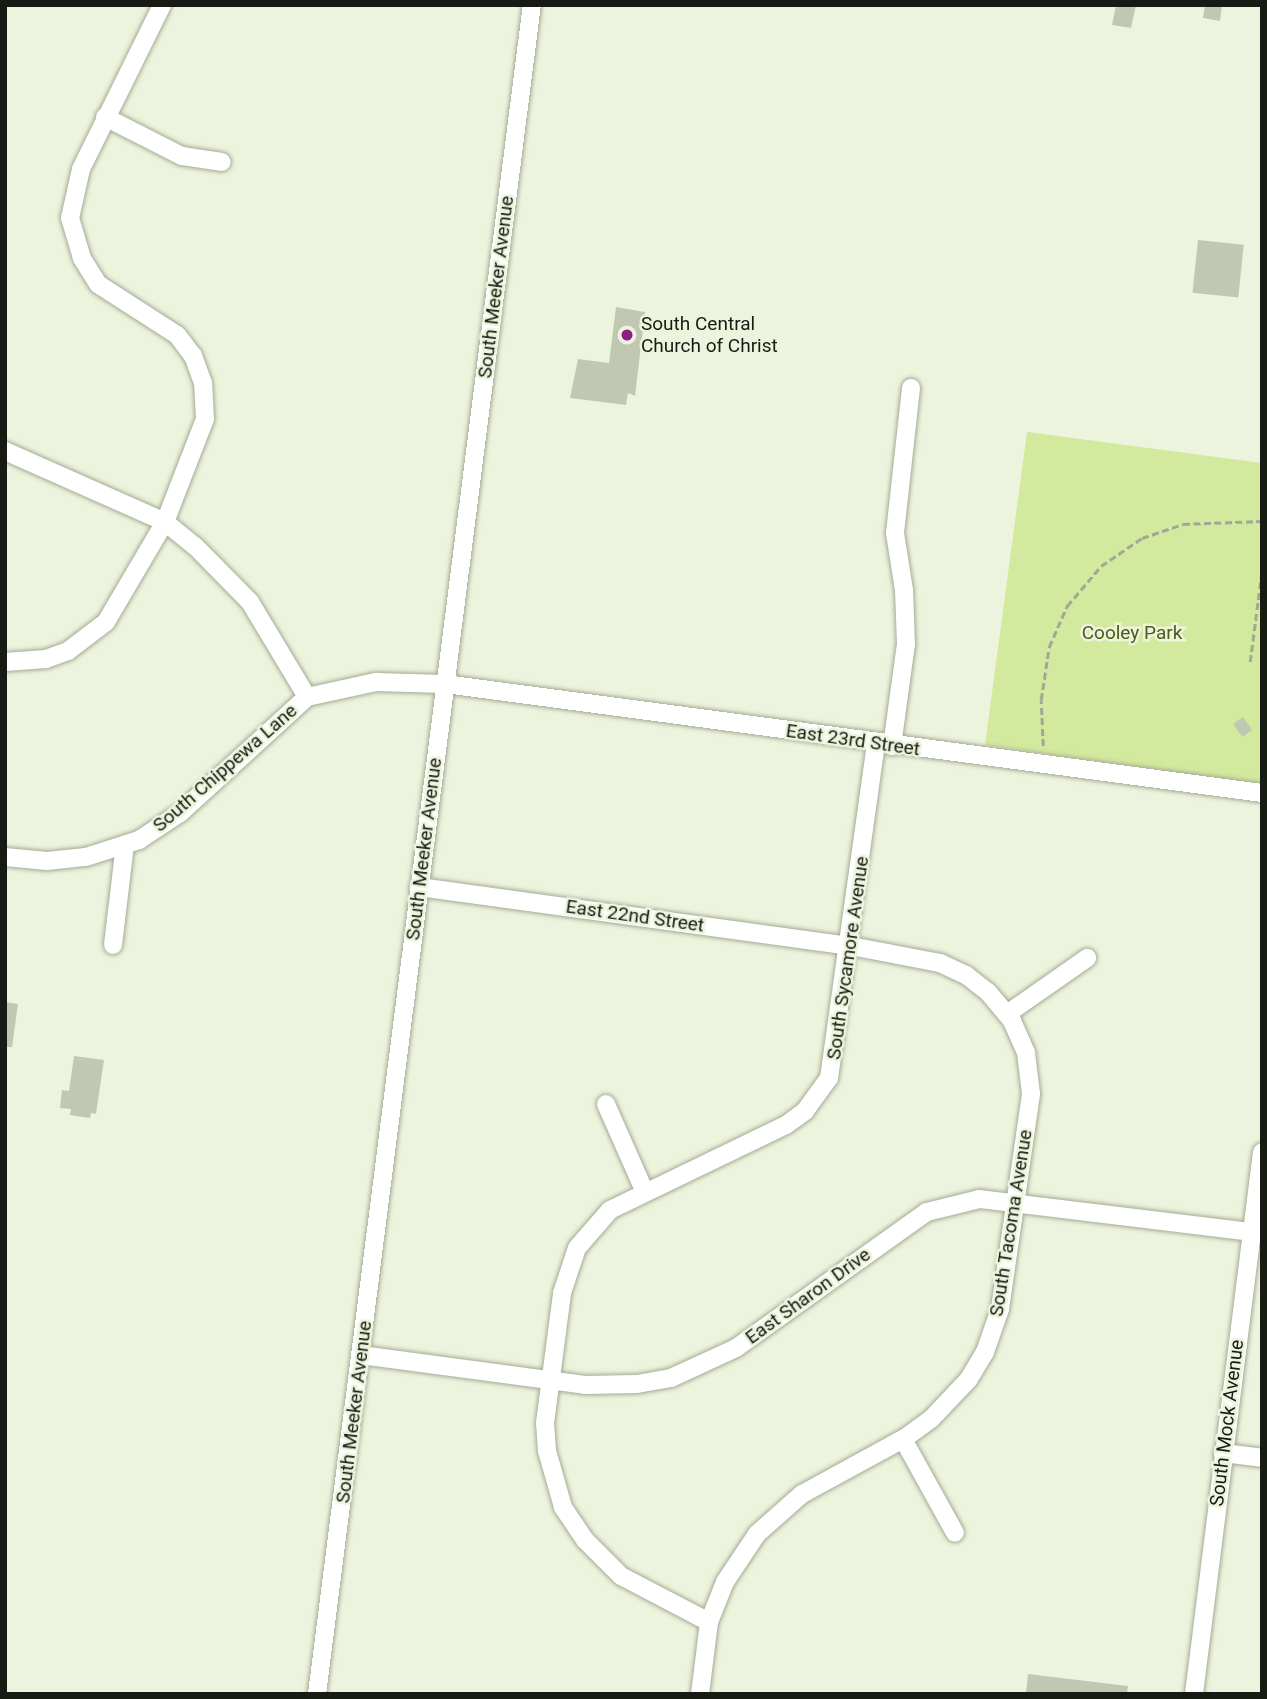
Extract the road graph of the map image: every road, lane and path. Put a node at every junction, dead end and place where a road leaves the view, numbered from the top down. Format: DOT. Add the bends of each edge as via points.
graph roads {
  1 [pos="162,5"];
  2 [pos="532,5"];
  3 [pos="105,117"];
  4 [pos="222,162"];
  5 [pos="911,388"];
  6 [pos="5,451"];
  7 [pos="1262,521"];
  8 [pos="165,522"];
  9 [pos="1262,569"];
  10 [pos="5,662"];
  11 [pos="1250,662"];
  12 [pos="445,684"];
  13 [pos="307,697"];
  14 [pos="884,745"];
  15 [pos="1043,746"];
  16 [pos="1262,793"];
  17 [pos="125,845"];
  18 [pos="5,857"];
  19 [pos="419,887"];
  20 [pos="113,945"];
  21 [pos="851,946"];
  22 [pos="1087,958"];
  23 [pos="1007,1014"];
  24 [pos="606,1104"];
  25 [pos="1262,1152"];
  26 [pos="644,1190"];
  27 [pos="1015,1202"];
  28 [pos="1257,1232"];
  29 [pos="361,1355"];
  30 [pos="549,1381"];
  31 [pos="903,1440"];
  32 [pos="1223,1453"];
  33 [pos="1262,1458"];
  34 [pos="955,1533"];
  35 [pos="709,1622"];
  36 [pos="317,1694"];
  37 [pos="700,1694"];
  38 [pos="1194,1694"];
  1 -- 3 [label="street"];
  2 -- 12 [label="street, South Meeker Avenue"];
  3 -- 4 [label="street" via="182,156"];
  3 -- 8 [label="street" via="72,194 75,241 89,272 105,290 177,335 193,356 203,383 201,436"];
  5 -- 14 [label="street, South Sycamore Avenue" via="895,533 906,644"];
  6 -- 8 [label="street"];
  7 -- 15 [label="path" via="1184,524 1142,538 1101,566 1067,606 1049,648 1041,700"];
  8 -- 10 [label="street" via="96,632 46,659"];
  8 -- 13 [label="street" via="250,602"];
  9 -- 11 [label="path"];
  12 -- 13 [label="street, South Chippewa Lane" via="376,682"];
  12 -- 14 [label="street, East 23rd Street"];
  12 -- 19 [label="street, South Meeker Avenue"];
  13 -- 17 [label="street, South Chippewa Lane" via="180,813"];
  14 -- 16 [label="street, East 23rd Street"];
  14 -- 21 [label="street, South Sycamore Avenue"];
  17 -- 18 [label="street, South Chippewa Lane" via="61,860"];
  17 -- 20 [label="street"];
  19 -- 21 [label="street, East 22nd Street"];
  19 -- 29 [label="street, South Meeker Avenue"];
  21 -- 23 [label="street, South Tacoma Avenue" via="949,967 978,983"];
  21 -- 26 [label="street, South Sycamore Avenue" via="835,1059 820,1094 786,1125"];
  22 -- 23 [label="street"];
  23 -- 27 [label="street, South Tacoma Avenue" via="1026,1053 1031,1087"];
  24 -- 26 [label="street"];
  25 -- 28 [label="street, South Mock Avenue"];
  26 -- 30 [label="street, South Sycamore Avenue" via="601,1218 571,1261"];
  27 -- 28 [label="street, East Sharon Drive"];
  27 -- 30 [label="street, East Sharon Drive" via="979,1199 927,1212 736,1348 699,1368 637,1384"];
  27 -- 31 [label="street, South Tacoma Avenue" via="1000,1309 989,1343 951,1401"];
  28 -- 32 [label="street, South Mock Avenue"];
  29 -- 30 [label="street, East Sharon Drive"];
  29 -- 36 [label="street, South Meeker Avenue"];
  30 -- 35 [label="street, South Sycamore Avenue" via="547,1451 563,1507 584,1540 621,1576"];
  31 -- 34 [label="street"];
  31 -- 35 [label="street, South Tacoma Avenue" via="779,1511 740,1555"];
  32 -- 33 [label="street"];
  32 -- 38 [label="street, South Mock Avenue"];
  35 -- 37 [label="street, South Tacoma Avenue"];
}
